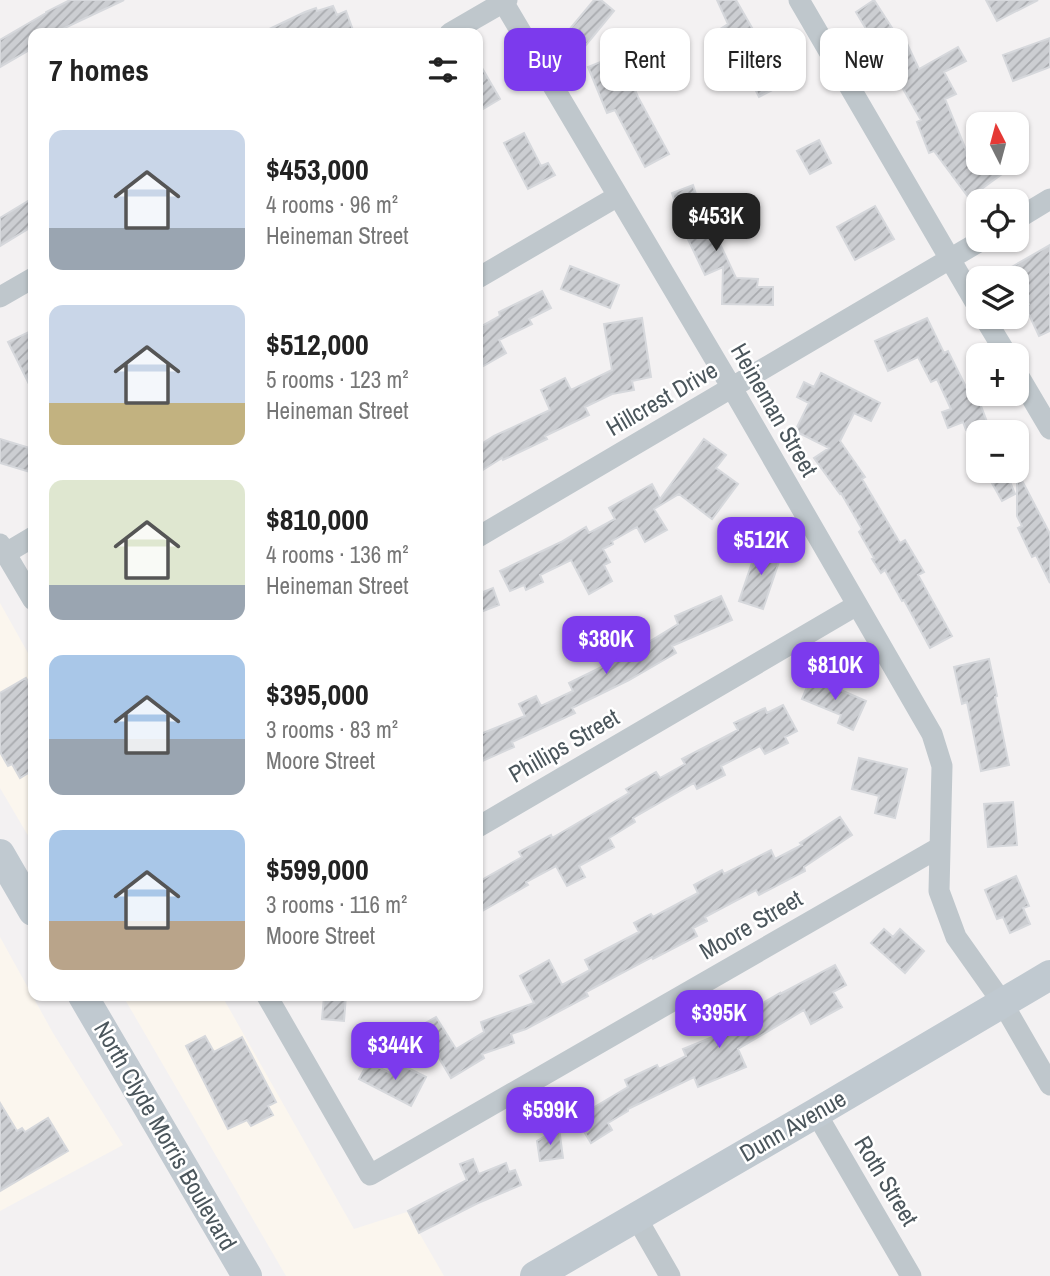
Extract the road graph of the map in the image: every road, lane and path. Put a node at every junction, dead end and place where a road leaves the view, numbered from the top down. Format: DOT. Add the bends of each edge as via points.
graph roads {
  1 [pos="799,0"];
  2 [pos="504,1"];
  3 [pos="458,28"];
  4 [pos="618,196"];
  5 [pos="1050,199"];
  6 [pos="1029,212"];
  7 [pos="966,249"];
  8 [pos="950,258"];
  9 [pos="483,275"];
  10 [pos="28,281"];
  11 [pos="966,286"];
  12 [pos="0,297"];
  13 [pos="732,388"];
  14 [pos="1029,393"];
  15 [pos="1050,429"];
  16 [pos="483,534"];
  17 [pos="28,539"];
  18 [pos="3,548"];
  19 [pos="28,591"];
  20 [pos="857,605"];
  21 [pos="483,824"];
  22 [pos="940,847"];
  23 [pos="0,854"];
  24 [pos="28,902"];
  25 [pos="1050,975"];
  26 [pos="86,1001"];
  27 [pos="270,1001"];
  28 [pos="1002,1002"];
  29 [pos="1050,1085"];
  30 [pos="816,1113"];
  31 [pos="636,1217"];
  32 [pos="247,1276"];
  33 [pos="535,1276"];
  34 [pos="670,1276"];
  35 [pos="911,1276"];
  1 -- 8 [label="street"];
  2 -- 3 [label="street"];
  2 -- 4 [label="street, Heineman Street"];
  4 -- 9 [label="street"];
  4 -- 13 [label="street, Heineman Street"];
  5 -- 6 [label="street"];
  7 -- 8 [label="street, Hillcrest Drive"];
  8 -- 11 [label="street"];
  8 -- 13 [label="street, Hillcrest Drive"];
  10 -- 12 [label="street"];
  13 -- 16 [label="street, Hillcrest Drive"];
  13 -- 20 [label="street, Heineman Street"];
  14 -- 15 [label="street"];
  17 -- 18 [label="street"];
  18 -- 19 [label="street"];
  20 -- 21 [label="street, Phillips Street"];
  20 -- 22 [label="street, Heineman Street" via="932,734 942,766"];
  22 -- 27 [label="street, Moore Street" via="370,1175"];
  22 -- 28 [label="street, Heineman Street" via="939,891 956,937"];
  23 -- 24 [label="main road"];
  25 -- 28 [label="main road, Dunn Avenue"];
  26 -- 32 [label="main road, North Clyde Morris Boulevard"];
  28 -- 29 [label="street, Heineman Street"];
  28 -- 30 [label="main road, Dunn Avenue"];
  30 -- 31 [label="main road, Dunn Avenue"];
  30 -- 35 [label="street, Roth Street"];
  31 -- 33 [label="main road, Dunn Avenue"];
  31 -- 34 [label="street"];
}
